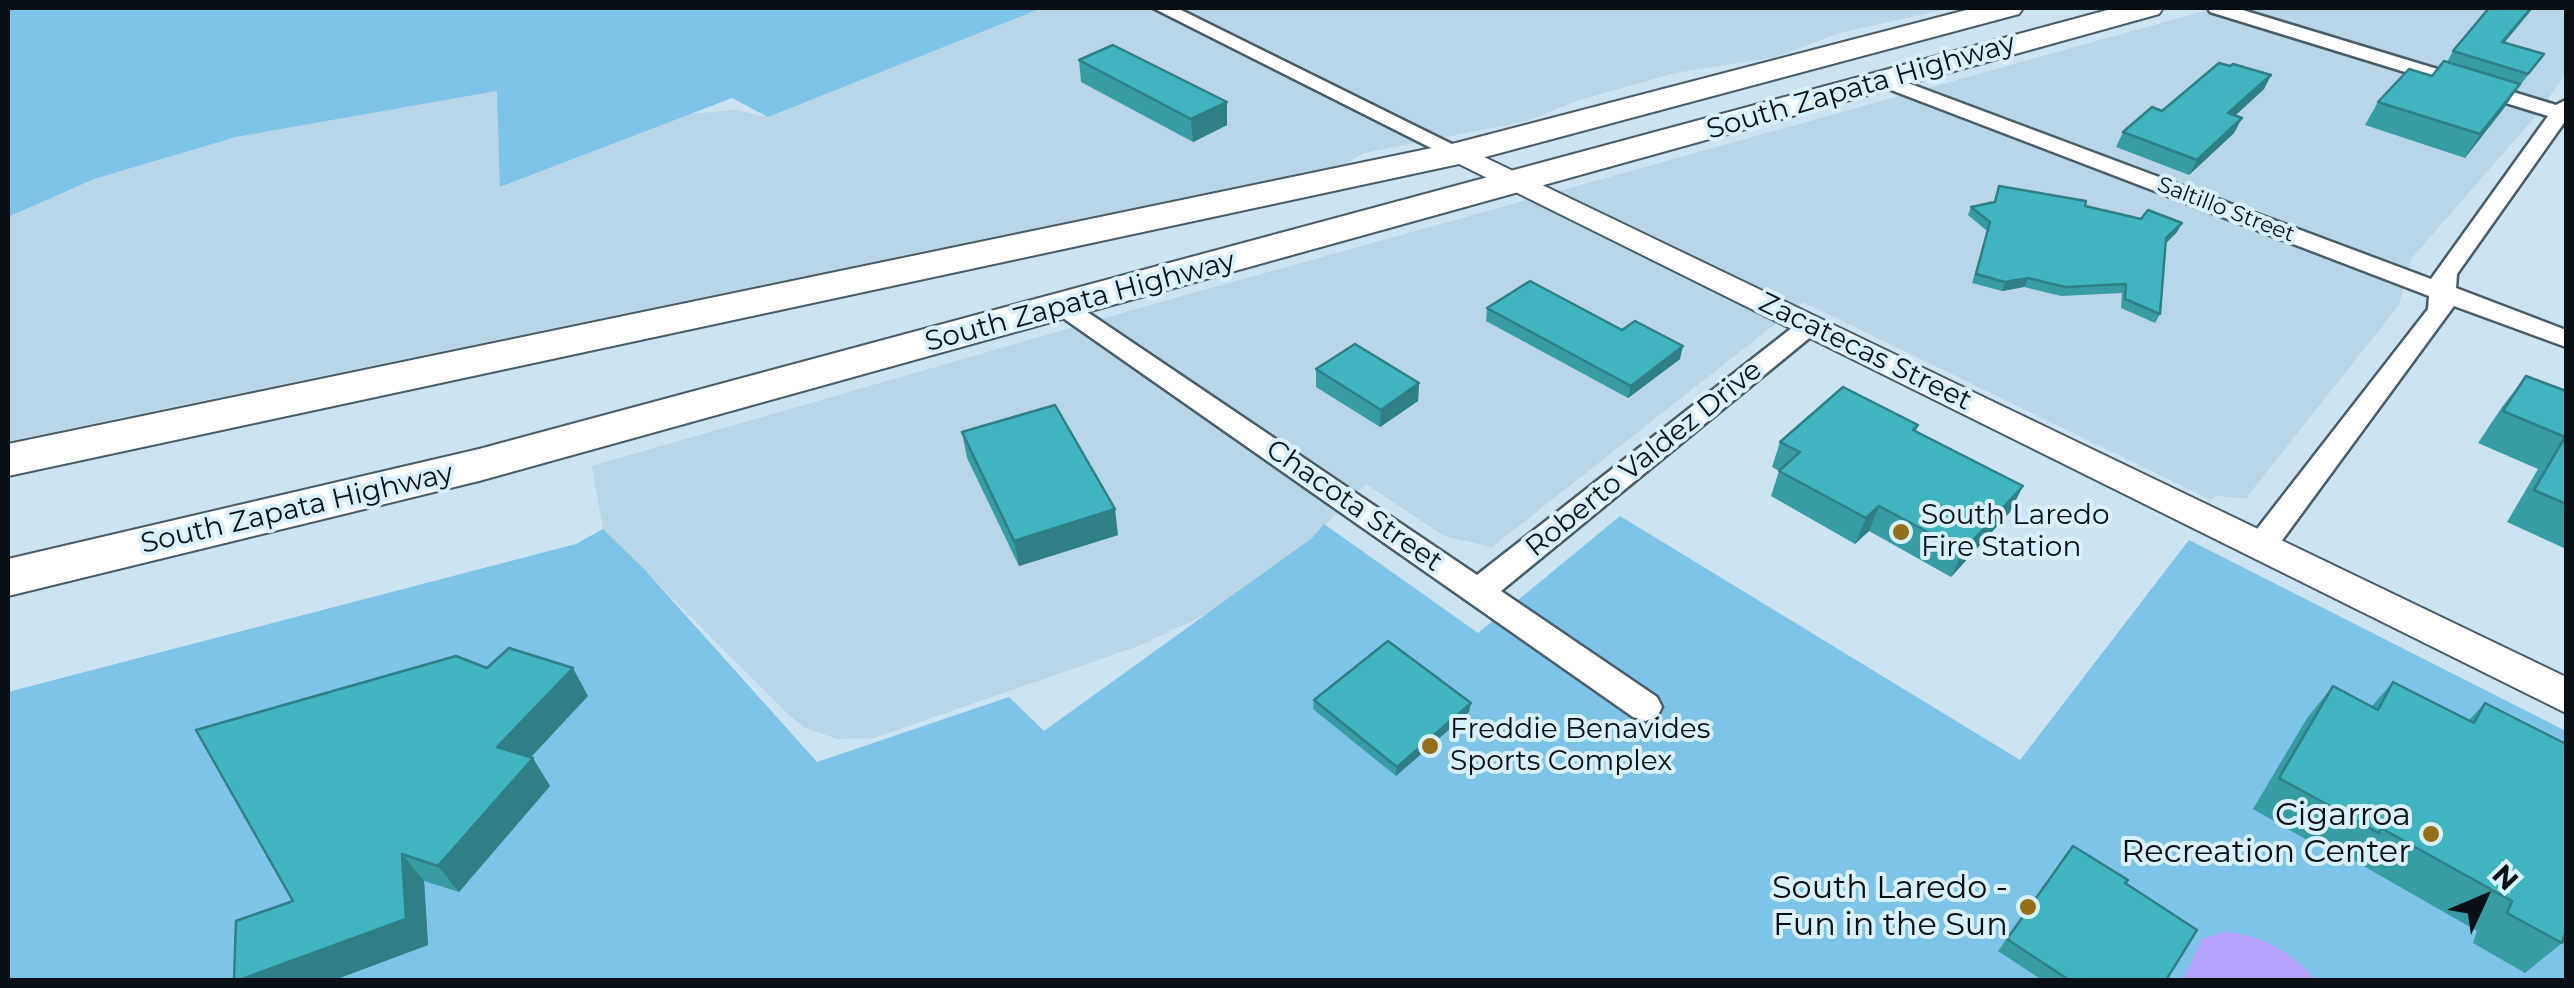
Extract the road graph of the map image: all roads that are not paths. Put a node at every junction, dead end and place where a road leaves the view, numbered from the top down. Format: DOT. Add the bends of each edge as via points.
graph roads {
  1 [pos="1163,8"];
  2 [pos="2008,8"];
  3 [pos="2148,8"];
  4 [pos="2217,8"];
  5 [pos="1885,81"];
  6 [pos="2564,110"];
  7 [pos="1458,153"];
  8 [pos="1519,182"];
  9 [pos="2443,292"];
  10 [pos="1062,306"];
  11 [pos="1811,326"];
  12 [pos="2566,340"];
  13 [pos="8,460"];
  14 [pos="2261,546"];
  15 [pos="8,578"];
  16 [pos="1478,592"];
  17 [pos="2566,696"];
  18 [pos="1645,707"];
  1 -- 7 [label="street, Zacatecas Street"];
  2 -- 7 [label="main road, South Zapata Highway"];
  3 -- 5 [label="main road, South Zapata Highway"];
  4 -- 6 [label="street"];
  5 -- 8 [label="main road, South Zapata Highway"];
  5 -- 9 [label="street, Saltillo Street"];
  6 -- 9 [label="street" via="2444,274"];
  7 -- 8 [label="street, Zacatecas Street"];
  7 -- 13 [label="main road, South Zapata Highway"];
  8 -- 10 [label="main road, South Zapata Highway"];
  8 -- 11 [label="street, Zacatecas Street"];
  9 -- 12 [label="street, Saltillo Street"];
  9 -- 14 [label="street" via="2441,310"];
  10 -- 15 [label="main road, South Zapata Highway" via="480,465"];
  10 -- 16 [label="street, Chacota Street"];
  11 -- 14 [label="street, Zacatecas Street"];
  11 -- 16 [label="street, Roberto Valdez Drive"];
  14 -- 17 [label="street, Zacatecas Street"];
  16 -- 18 [label="street, Chacota Street"];
}
